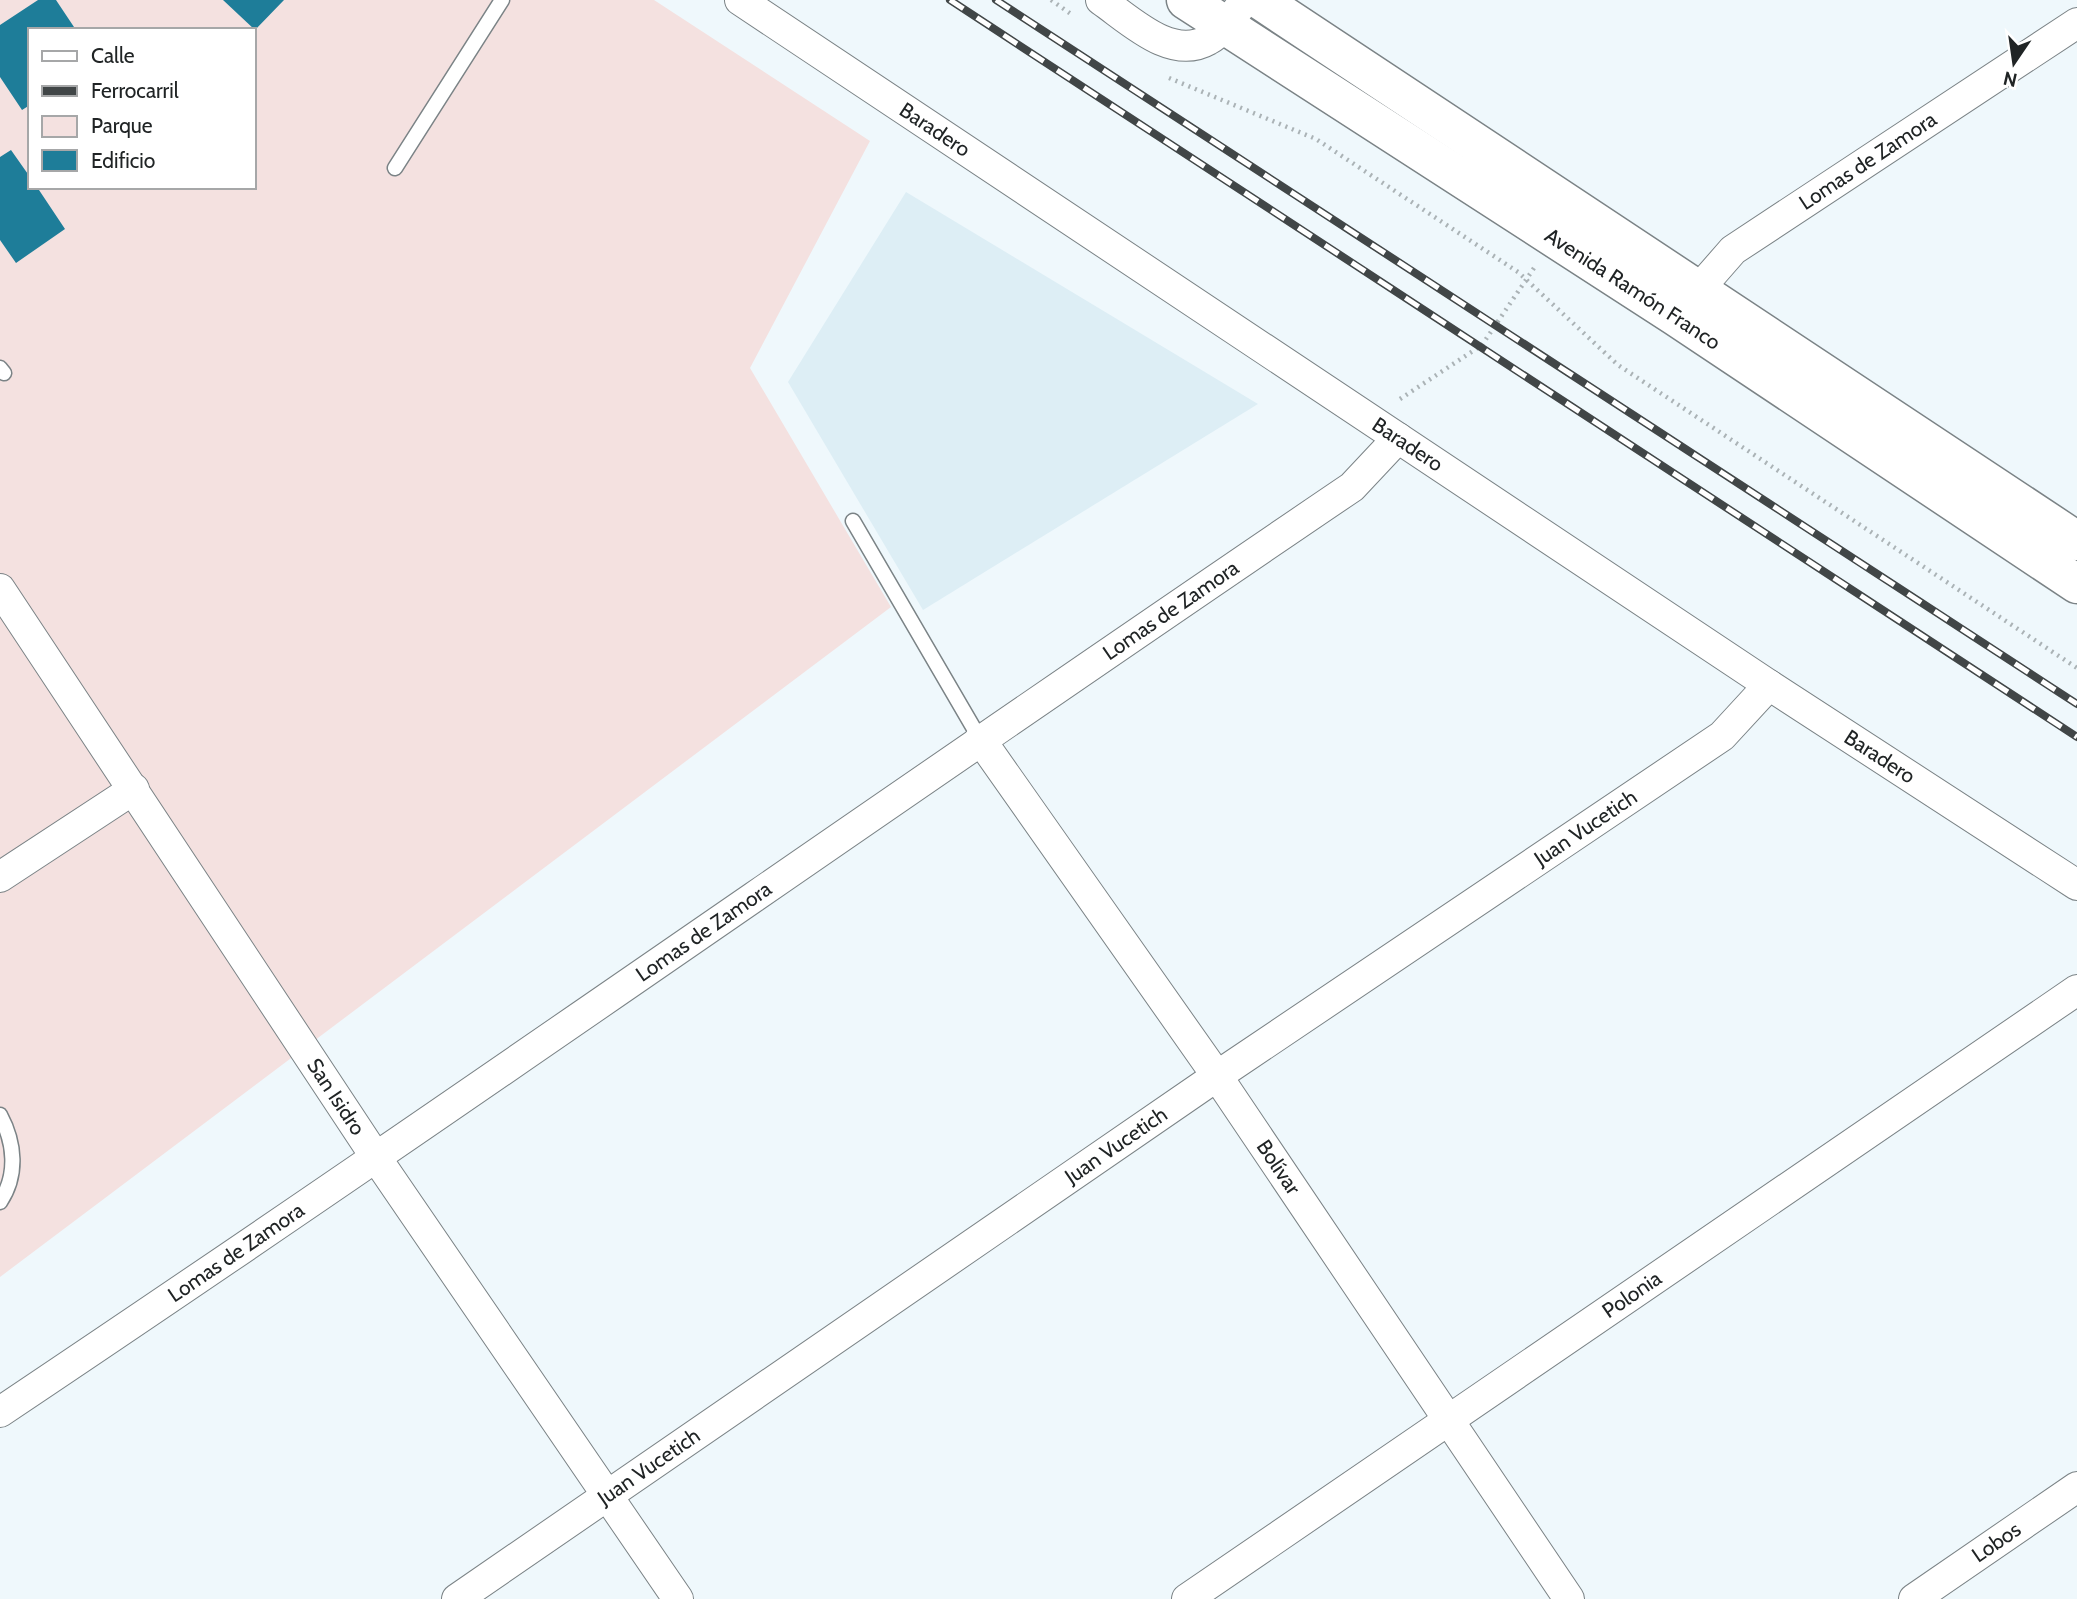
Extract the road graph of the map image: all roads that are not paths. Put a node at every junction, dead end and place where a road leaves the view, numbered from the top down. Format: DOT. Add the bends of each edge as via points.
graph roads {
  1 [pos="502,0"];
  2 [pos="740,0"];
  3 [pos="1101,0"];
  4 [pos="1186,0"];
  5 [pos="1260,0"];
  6 [pos="1235,13"];
  7 [pos="2077,23"];
  8 [pos="395,168"];
  9 [pos="1687,302"];
  10 [pos="1398,438"];
  11 [pos="853,521"];
  12 [pos="2077,541"];
  13 [pos="2077,584"];
  14 [pos="0,589"];
  15 [pos="1769,685"];
  16 [pos="980,739"];
  17 [pos="134,789"];
  18 [pos="0,877"];
  19 [pos="2077,885"];
  20 [pos="2077,990"];
  21 [pos="1217,1076"];
  22 [pos="0,1115"];
  23 [pos="377,1159"];
  24 [pos="0,1202"];
  25 [pos="0,1412"];
  26 [pos="1448,1421"];
  27 [pos="2075,1489"];
  28 [pos="608,1496"];
  29 [pos="457,1599"];
  30 [pos="678,1599"];
  31 [pos="1187,1599"];
  32 [pos="1569,1599"];
  33 [pos="1914,1599"];
  1 -- 8 [label="lane"];
  2 -- 10 [label="street, Baradero"];
  3 -- 6 [label="street" via="1158,39 1178,47 1210,40"];
  4 -- 6 [label="main road, Avenida Ramón Franco"];
  5 -- 9 [label="main road, Avenida Ramón Franco"];
  6 -- 9 [label="main road, Avenida Ramón Franco"];
  7 -- 9 [label="street, Lomas de Zamora" via="1734,250"];
  9 -- 12 [label="main road, Avenida Ramón Franco"];
  9 -- 13 [label="main road, Avenida Ramón Franco"];
  10 -- 15 [label="street, Baradero"];
  10 -- 16 [label="street, Lomas de Zamora" via="1352,487"];
  11 -- 16 [label="lane"];
  14 -- 17 [label="street, San Isidro"];
  15 -- 19 [label="street, Baradero"];
  15 -- 21 [label="street, Juan Vucetich" via="1722,736"];
  16 -- 21 [label="street, Bolívar"];
  16 -- 23 [label="street, Lomas de Zamora"];
  17 -- 18 [label="street"];
  17 -- 23 [label="street, San Isidro"];
  20 -- 26 [label="street, Polonia"];
  21 -- 26 [label="street, Bolívar"];
  21 -- 28 [label="street, Juan Vucetich"];
  22 -- 24 [label="lane" via="12,1141 12,1174"];
  23 -- 25 [label="street, Lomas de Zamora"];
  23 -- 28 [label="street, San Isidro"];
  26 -- 31 [label="street, Polonia"];
  26 -- 32 [label="street, Bolívar"];
  27 -- 33 [label="street, Lobos"];
  28 -- 29 [label="street, Juan Vucetich"];
  28 -- 30 [label="street, San Isidro"];
}
